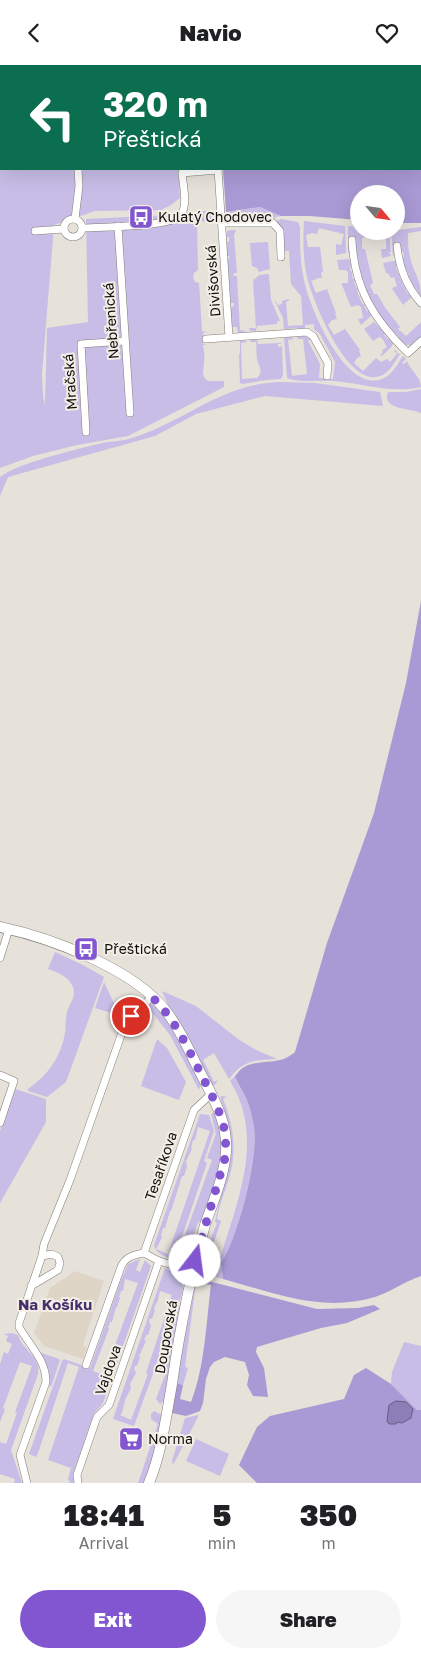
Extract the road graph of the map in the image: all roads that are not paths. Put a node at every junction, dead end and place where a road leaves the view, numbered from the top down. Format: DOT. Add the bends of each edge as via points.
graph roads {
  1 [pos="78,170"];
  2 [pos="209,170"];
  3 [pos="218,170"];
  4 [pos="75,219"];
  5 [pos="222,223"];
  6 [pos="118,226"];
  7 [pos="64,229"];
  8 [pos="82,229"];
  9 [pos="34,231"];
  10 [pos="352,240"];
  11 [pos="397,246"];
  12 [pos="281,257"];
  13 [pos="421,303"];
  14 [pos="229,337"];
  15 [pos="206,339"];
  16 [pos="125,341"];
  17 [pos="421,341"];
  18 [pos="327,376"];
  19 [pos="130,413"];
  20 [pos="86,432"];
  21 [pos="4,928"];
  22 [pos="0,957"];
  23 [pos="152,997"];
  24 [pos="0,1075"];
  25 [pos="211,1094"];
  26 [pos="0,1123"];
  27 [pos="144,1253"];
  28 [pos="42,1256"];
  29 [pos="159,1261"];
  30 [pos="193,1271"];
  31 [pos="31,1286"];
  32 [pos="86,1365"];
  33 [pos="27,1483"];
  34 [pos="78,1483"];
  35 [pos="149,1483"];
  1 -- 4 [label="street"];
  2 -- 6 [label="street" via="182,173 184,205 178,218 162,223"];
  3 -- 5 [label="street, Divišovská"];
  4 -- 7 [label="street" via="68,221"];
  4 -- 8 [label="street" via="81,223"];
  5 -- 12 [label="street" via="273,223 280,231"];
  5 -- 14 [label="street, Divišovská"];
  6 -- 8 [label="street"];
  6 -- 16 [label="street, Nebřenická"];
  7 -- 8 [label="street" via="72,237 79,235"];
  7 -- 9 [label="street"];
  10 -- 17 [label="street" via="354,267 364,295 384,328 408,353"];
  11 -- 13 [label="street" via="405,280"];
  14 -- 15 [label="street"];
  14 -- 18 [label="street" via="311,333 328,363"];
  16 -- 19 [label="street, Nebřenická"];
  16 -- 20 [label="street, Mračská" via="80,344"];
  21 -- 22 [label="street"];
  21 -- 23 [label="street, Doupovská" via="75,951 126,978"];
  23 -- 25 [label="street, Doupovská" via="176,1025"];
  23 -- 28 [label="street" via="124,1027"];
  24 -- 26 [label="street" via="14,1081"];
  25 -- 27 [label="street, Tesaříkova" via="194,1110"];
  25 -- 30 [label="street, Doupovská" via="224,1129 225,1158"];
  27 -- 29 [label="street"];
  27 -- 32 [label="street" via="128,1257 122,1264"];
  28 -- 31 [label="street"];
  28 -- 31 [label="street" via="56,1256 60,1261 59,1267"];
  29 -- 30 [label="street"];
  29 -- 34 [label="street, Vajdova" via="109,1405 97,1417 77,1475"];
  30 -- 35 [label="street, Doupovská" via="164,1432"];
  31 -- 33 [label="street" via="19,1327 42,1362 46,1383 20,1455"];
}
